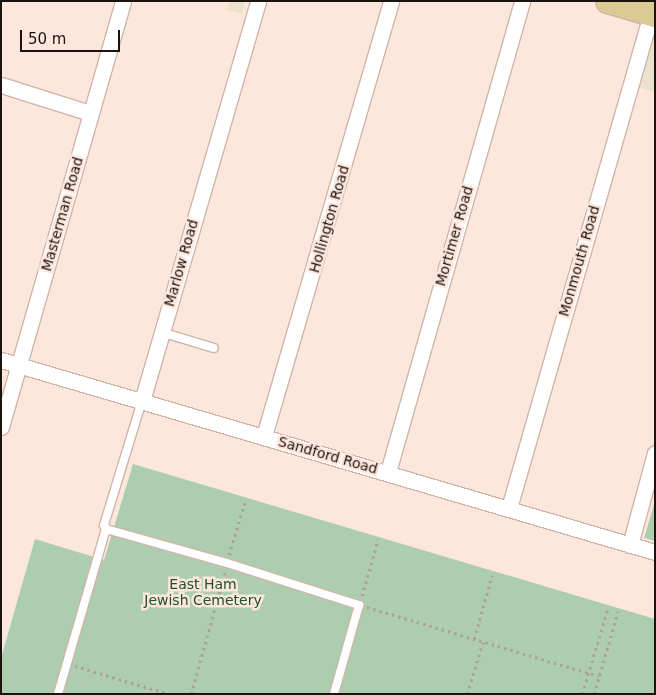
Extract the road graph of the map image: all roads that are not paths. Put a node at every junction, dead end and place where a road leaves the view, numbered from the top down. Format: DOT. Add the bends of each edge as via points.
graph roads {
  1 [pos="123,1"];
  2 [pos="258,1"];
  3 [pos="390,1"];
  4 [pos="522,1"];
  5 [pos="608,1"];
  6 [pos="643,10"];
  7 [pos="1,85"];
  8 [pos="90,112"];
  9 [pos="161,332"];
  10 [pos="214,348"];
  11 [pos="1,360"];
  12 [pos="19,365"];
  13 [pos="142,400"];
  14 [pos="1,427"];
  15 [pos="264,436"];
  16 [pos="655,454"];
  17 [pos="388,472"];
  18 [pos="509,508"];
  19 [pos="105,527"];
  20 [pos="630,545"];
  21 [pos="655,552"];
  22 [pos="58,694"];
  23 [pos="334,694"];
  1 -- 8 [label="street, Masterman Road"];
  2 -- 9 [label="street, Marlow Road"];
  3 -- 15 [label="street, Hollington Road"];
  4 -- 17 [label="street, Mortimer Road"];
  5 -- 6 [label="main road"];
  6 -- 18 [label="street, Monmouth Road"];
  7 -- 8 [label="street"];
  8 -- 12 [label="street, Masterman Road"];
  9 -- 10 [label="lane"];
  9 -- 13 [label="street, Marlow Road"];
  11 -- 12 [label="street, Sandford Road"];
  12 -- 13 [label="street, Sandford Road"];
  12 -- 14 [label="street, Masterman Road"];
  13 -- 15 [label="street, Sandford Road"];
  13 -- 19 [label="lane, Marlow Road"];
  15 -- 17 [label="street, Sandford Road"];
  16 -- 20 [label="street"];
  17 -- 18 [label="street, Sandford Road"];
  18 -- 20 [label="street, Sandford Road"];
  19 -- 22 [label="lane, Marlow Road"];
  19 -- 23 [label="lane" via="359,605"];
  20 -- 21 [label="street, Sandford Road"];
}
